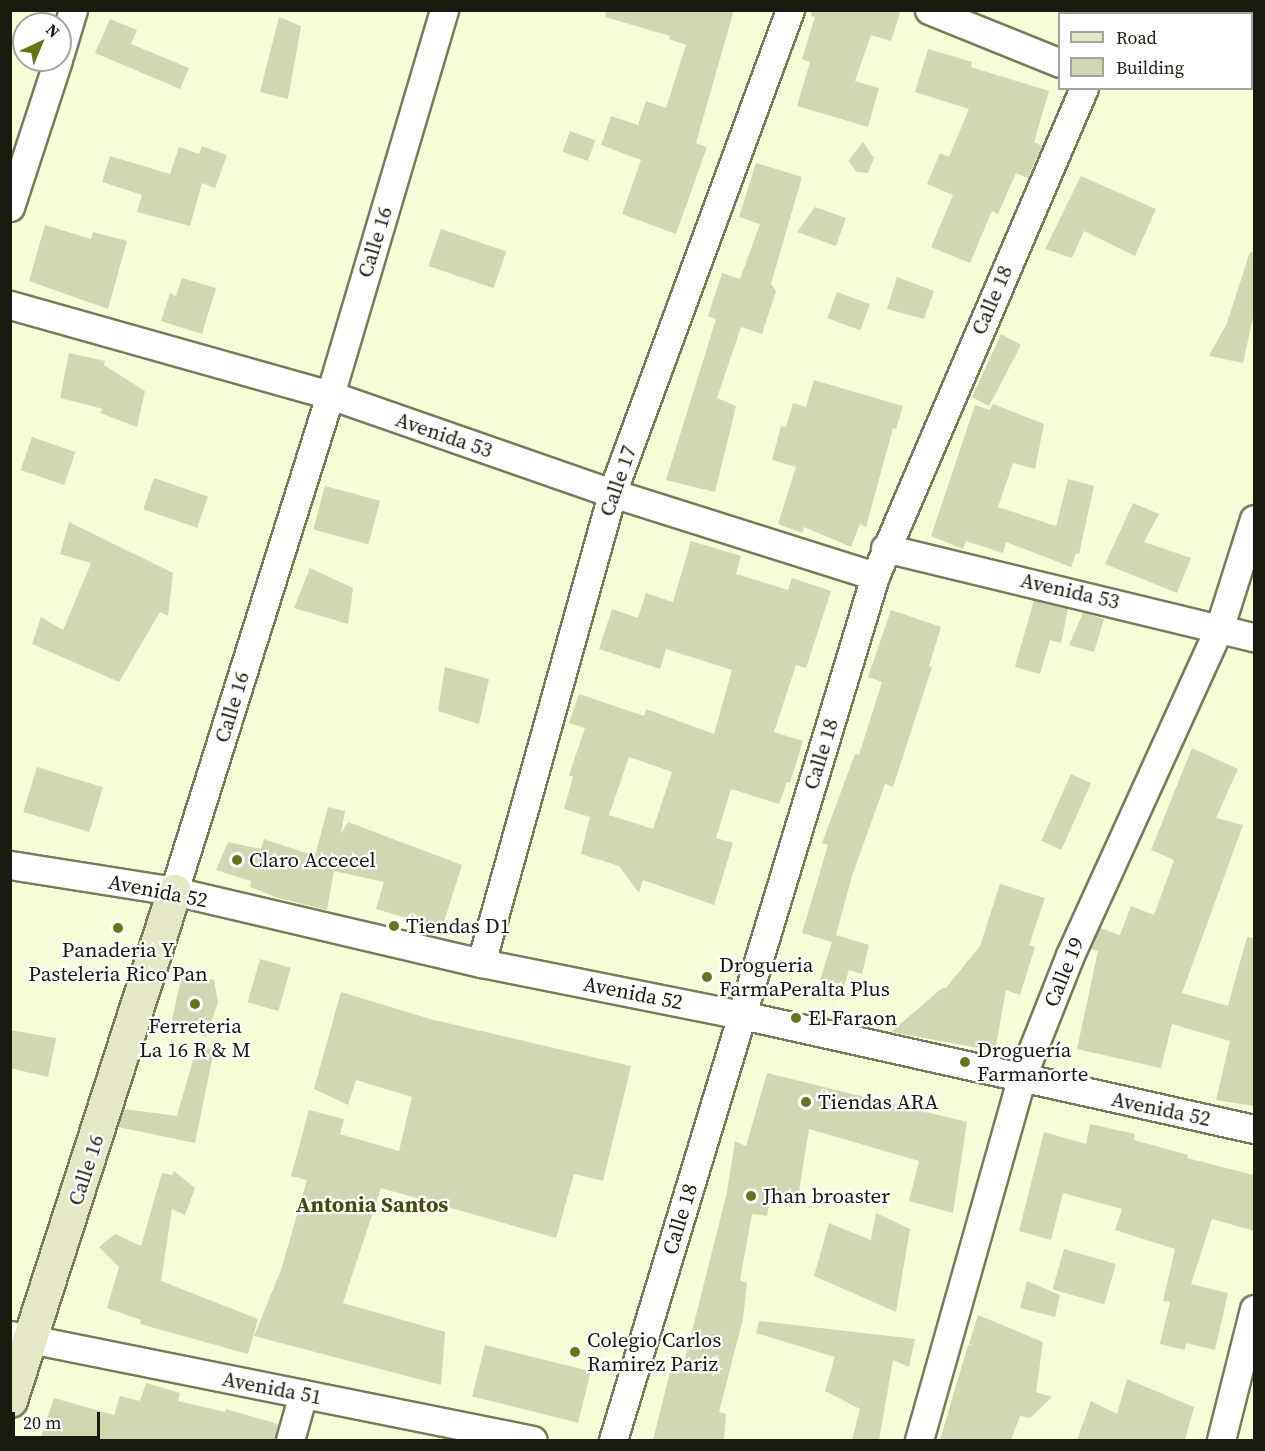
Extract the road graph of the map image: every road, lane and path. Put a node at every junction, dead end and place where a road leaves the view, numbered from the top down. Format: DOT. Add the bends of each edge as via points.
graph roads {
  1 [pos="444,10"];
  2 [pos="790,10"];
  3 [pos="929,10"];
  4 [pos="1058,63"];
  5 [pos="54,72"];
  6 [pos="1083,90"];
  7 [pos="10,207"];
  8 [pos="10,304"];
  9 [pos="330,395"];
  10 [pos="612,493"];
  11 [pos="1254,519"];
  12 [pos="885,548"];
  13 [pos="875,576"];
  14 [pos="1220,626"];
  15 [pos="1254,637"];
  16 [pos="10,865"];
  17 [pos="174,891"];
  18 [pos="481,963"];
  19 [pos="742,1015"];
  20 [pos="1021,1079"];
  21 [pos="1254,1129"];
  22 [pos="1254,1309"];
  23 [pos="22,1337"];
  24 [pos="303,1394"];
  25 [pos="10,1400"];
  26 [pos="290,1440"];
  27 [pos="533,1440"];
  28 [pos="613,1440"];
  29 [pos="919,1440"];
  30 [pos="1221,1440"];
  1 -- 9 [label="street, Calle 16"];
  2 -- 10 [label="street, Calle 17"];
  3 -- 4 [label="street"];
  5 -- 7 [label="street"];
  6 -- 12 [label="street, Calle 18"];
  8 -- 9 [label="street, Avenida 53"];
  9 -- 10 [label="street, Avenida 53"];
  9 -- 17 [label="street, Calle 16"];
  10 -- 13 [label="street, Avenida 53"];
  10 -- 18 [label="street, Calle 17"];
  11 -- 14 [label="street, Calle 19"];
  12 -- 13 [label="street, Calle 18"];
  12 -- 14 [label="street, Avenida 53"];
  13 -- 19 [label="street, Calle 18"];
  14 -- 15 [label="street, Avenida 53"];
  14 -- 20 [label="street, Calle 19" via="1070,955"];
  16 -- 17 [label="street, Avenida 52"];
  17 -- 18 [label="street, Avenida 52"];
  17 -- 23 [label="street, Calle 16"];
  18 -- 19 [label="street, Avenida 52"];
  19 -- 20 [label="street, Avenida 52"];
  19 -- 28 [label="street, Calle 18"];
  20 -- 21 [label="street, Avenida 52"];
  20 -- 29 [label="street, Calle 19"];
  22 -- 30 [label="street"];
  23 -- 24 [label="street, Avenida 51"];
  23 -- 25 [label="street, Calle 16"];
  24 -- 26 [label="street"];
  24 -- 27 [label="street, Avenida 51"];
}
